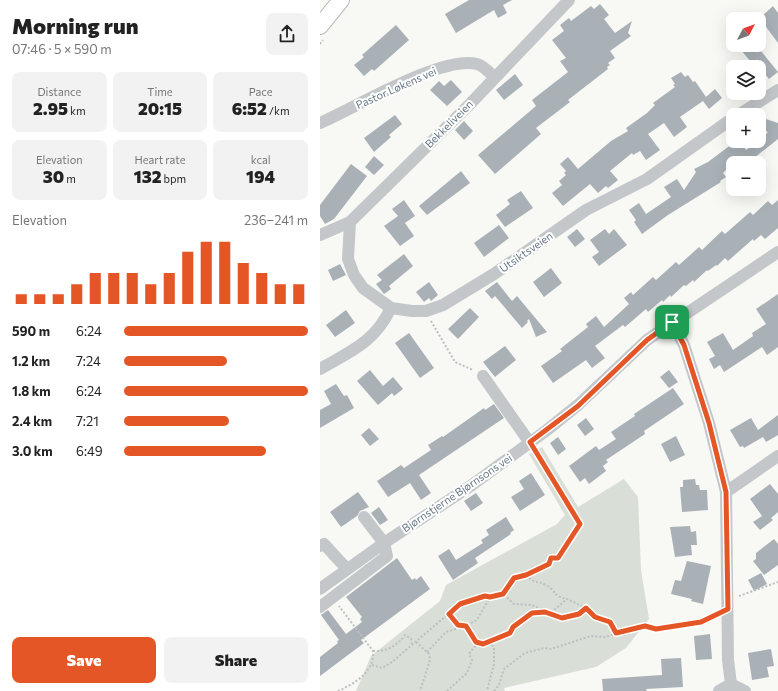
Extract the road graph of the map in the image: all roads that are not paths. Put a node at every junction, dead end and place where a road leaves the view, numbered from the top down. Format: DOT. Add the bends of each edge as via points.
graph roads {
  1 [pos="341,0"];
  2 [pos="569,0"];
  3 [pos="320,26"];
  4 [pos="494,77"];
  5 [pos="778,90"];
  6 [pos="749,108"];
  7 [pos="320,122"];
  8 [pos="726,123"];
  9 [pos="350,222"];
  10 [pos="320,235"];
  11 [pos="778,252"];
  12 [pos="391,308"];
  13 [pos="672,322"];
  14 [pos="320,369"];
  15 [pos="482,376"];
  16 [pos="530,442"];
  17 [pos="778,456"];
  18 [pos="726,492"];
  19 [pos="364,517"];
  20 [pos="384,542"];
  21 [pos="320,546"];
  22 [pos="347,569"];
  23 [pos="320,589"];
  24 [pos="320,607"];
  25 [pos="731,684"];
  26 [pos="719,691"];
  27 [pos="745,691"];
  1 -- 3 [label="main road"];
  2 -- 4 [label="street, Bekkeliveien"];
  4 -- 7 [label="street, Pastor Løkens vei" via="479,64 444,67 369,98 337,116"];
  4 -- 9 [label="street, Bekkeliveien" via="471,103"];
  5 -- 6 [label="street"];
  8 -- 12 [label="street, Utsiktsveien" via="647,179 586,210 494,274 443,305 426,311"];
  9 -- 10 [label="street, Bekkeliveien"];
  9 -- 12 [label="street" via="348,259 354,275 363,288"];
  11 -- 13 [label="street, Bjørnstjerne Bjørnsons vei"];
  12 -- 14 [label="street" via="373,336"];
  13 -- 16 [label="street, Bjørnstjerne Bjørnsons vei" via="647,340 578,406"];
  13 -- 18 [label="street" via="684,345 709,423"];
  15 -- 16 [label="street"];
  16 -- 20 [label="street, Bjørnstjerne Bjørnsons vei" via="466,489"];
  17 -- 18 [label="street"];
  18 -- 25 [label="street" via="728,660"];
  19 -- 20 [label="street"];
  20 -- 22 [label="street, Bjørnstjerne Bjørnsons vei"];
  20 -- 24 [label="street" via="387,556"];
  21 -- 22 [label="street" via="324,544"];
  22 -- 23 [label="street, Bjørnstjerne Bjørnsons vei"];
  25 -- 26 [label="street"];
  25 -- 27 [label="street"];
}
